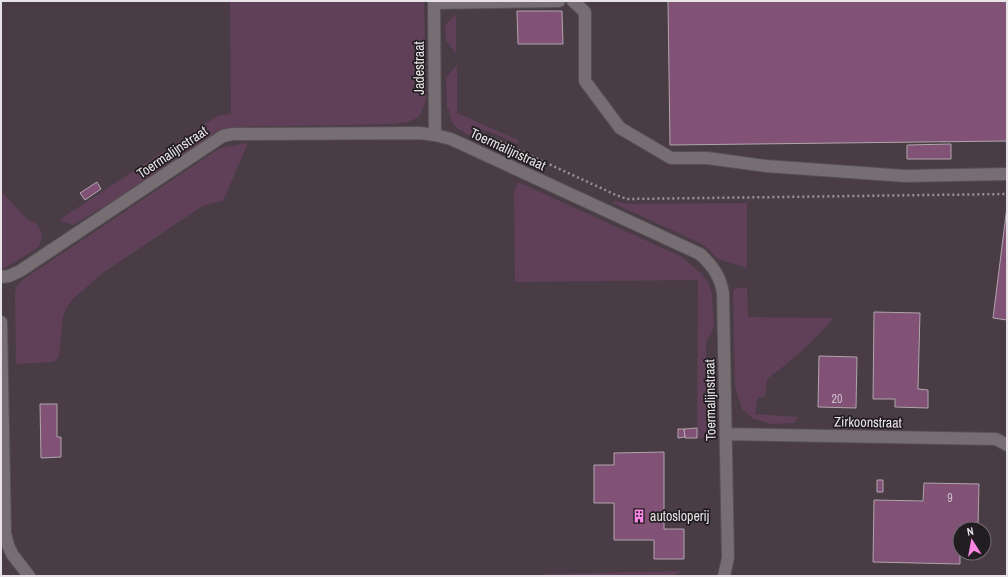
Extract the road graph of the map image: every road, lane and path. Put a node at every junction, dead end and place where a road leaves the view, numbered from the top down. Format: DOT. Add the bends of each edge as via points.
graph roads {
  1 [pos="559,1"];
  2 [pos="562,1"];
  3 [pos="572,1"];
  4 [pos="434,2"];
  5 [pos="435,134"];
  6 [pos="466,147"];
  7 [pos="1007,174"];
  8 [pos="1007,194"];
  9 [pos="1,278"];
  10 [pos="1,322"];
  11 [pos="726,434"];
  12 [pos="1007,445"];
  13 [pos="29,576"];
  14 [pos="724,576"];
  1 -- 4 [label="street"];
  2 -- 3 [label="street"];
  3 -- 7 [label="street" via="585,12 586,81 620,128 671,158 707,158 766,166 905,176"];
  4 -- 5 [label="street, Jadestraat"];
  5 -- 6 [label="street, Toermalijnstraat"];
  5 -- 9 [label="street, Toermalijnstraat" via="223,136 20,271"];
  6 -- 8 [label="path" via="477,138 490,137 627,199"];
  6 -- 11 [label="street, Toermalijnstraat" via="700,254 705,259 718,276 723,294"];
  10 -- 13 [label="street" via="5,533 12,554"];
  11 -- 12 [label="street, Zirkoonstraat" via="996,439"];
  11 -- 14 [label="street, Toermalijnstraat" via="728,558"];
}
